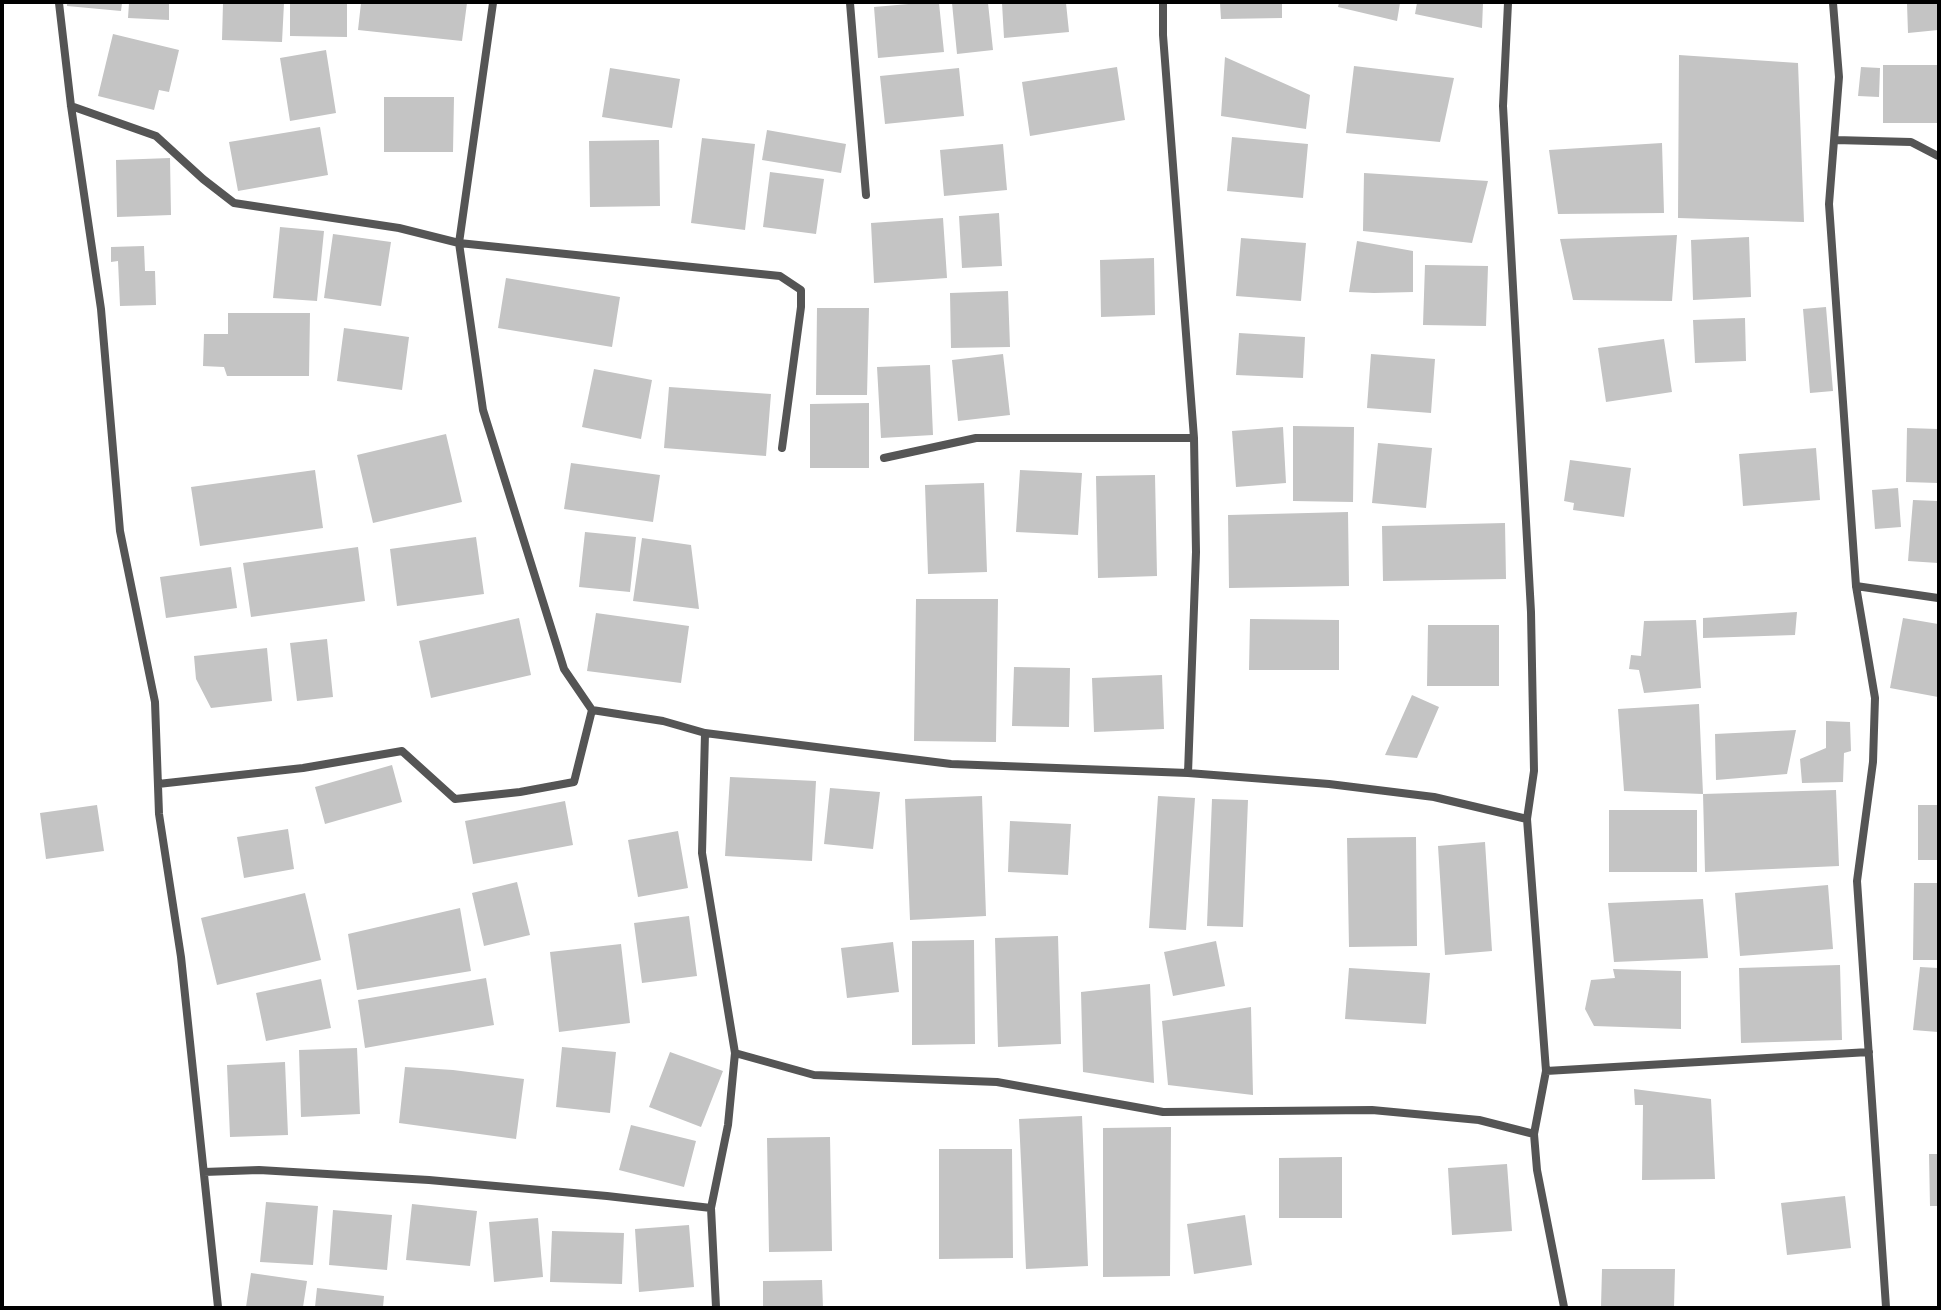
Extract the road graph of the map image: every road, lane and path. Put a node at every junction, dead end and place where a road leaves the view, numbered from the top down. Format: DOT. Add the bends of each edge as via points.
graph roads {
  1 [pos="59,3"];
  2 [pos="493,3"];
  3 [pos="850,3"];
  4 [pos="1163,3"];
  5 [pos="1508,3"];
  6 [pos="1833,3"];
  7 [pos="71,106"];
  8 [pos="1834,140"];
  9 [pos="1938,156"];
  10 [pos="866,195"];
  11 [pos="459,243"];
  12 [pos="1194,438"];
  13 [pos="782,448"];
  14 [pos="884,458"];
  15 [pos="1856,586"];
  16 [pos="1938,598"];
  17 [pos="592,710"];
  18 [pos="705,733"];
  19 [pos="1188,773"];
  20 [pos="158,784"];
  21 [pos="1527,819"];
  22 [pos="1869,1052"];
  23 [pos="735,1053"];
  24 [pos="1546,1071"];
  25 [pos="1534,1134"];
  26 [pos="204,1172"];
  27 [pos="711,1208"];
  28 [pos="218,1307"];
  29 [pos="716,1307"];
  30 [pos="1564,1307"];
  31 [pos="1886,1307"];
  1 -- 7 [label="street"];
  2 -- 11 [label="street"];
  3 -- 10 [label="street"];
  4 -- 12 [label="street" via="1163,35"];
  5 -- 21 [label="street" via="1503,106 1531,612 1534,771"];
  6 -- 8 [label="street" via="1839,78"];
  7 -- 11 [label="street" via="156,136 234,203 399,228"];
  7 -- 20 [label="street" via="101,309 120,530 155,702"];
  8 -- 9 [label="street" via="1911,142"];
  8 -- 15 [label="street" via="1829,204"];
  11 -- 13 [label="street" via="780,276 801,290 801,307"];
  11 -- 17 [label="street" via="483,410 564,669"];
  12 -- 14 [label="street" via="976,438"];
  12 -- 19 [label="street" via="1196,552"];
  15 -- 16 [label="street"];
  15 -- 22 [label="street" via="1875,698 1874,762 1857,882"];
  17 -- 18 [label="street" via="663,721"];
  17 -- 20 [label="street" via="574,782 520,792 455,799 402,751 302,768"];
  18 -- 19 [label="street" via="950,764"];
  18 -- 23 [label="street" via="702,853"];
  19 -- 21 [label="street" via="1329,784 1434,797"];
  20 -- 26 [label="street" via="159,814 181,957"];
  21 -- 24 [label="street"];
  22 -- 24 [label="street"];
  22 -- 31 [label="street"];
  23 -- 25 [label="street" via="814,1075 997,1082 1163,1112 1372,1110 1479,1120"];
  23 -- 27 [label="street" via="728,1125"];
  24 -- 25 [label="street"];
  25 -- 30 [label="street" via="1537,1170"];
  26 -- 27 [label="street" via="259,1170 429,1180"];
  26 -- 28 [label="street"];
  27 -- 29 [label="street"];
}
